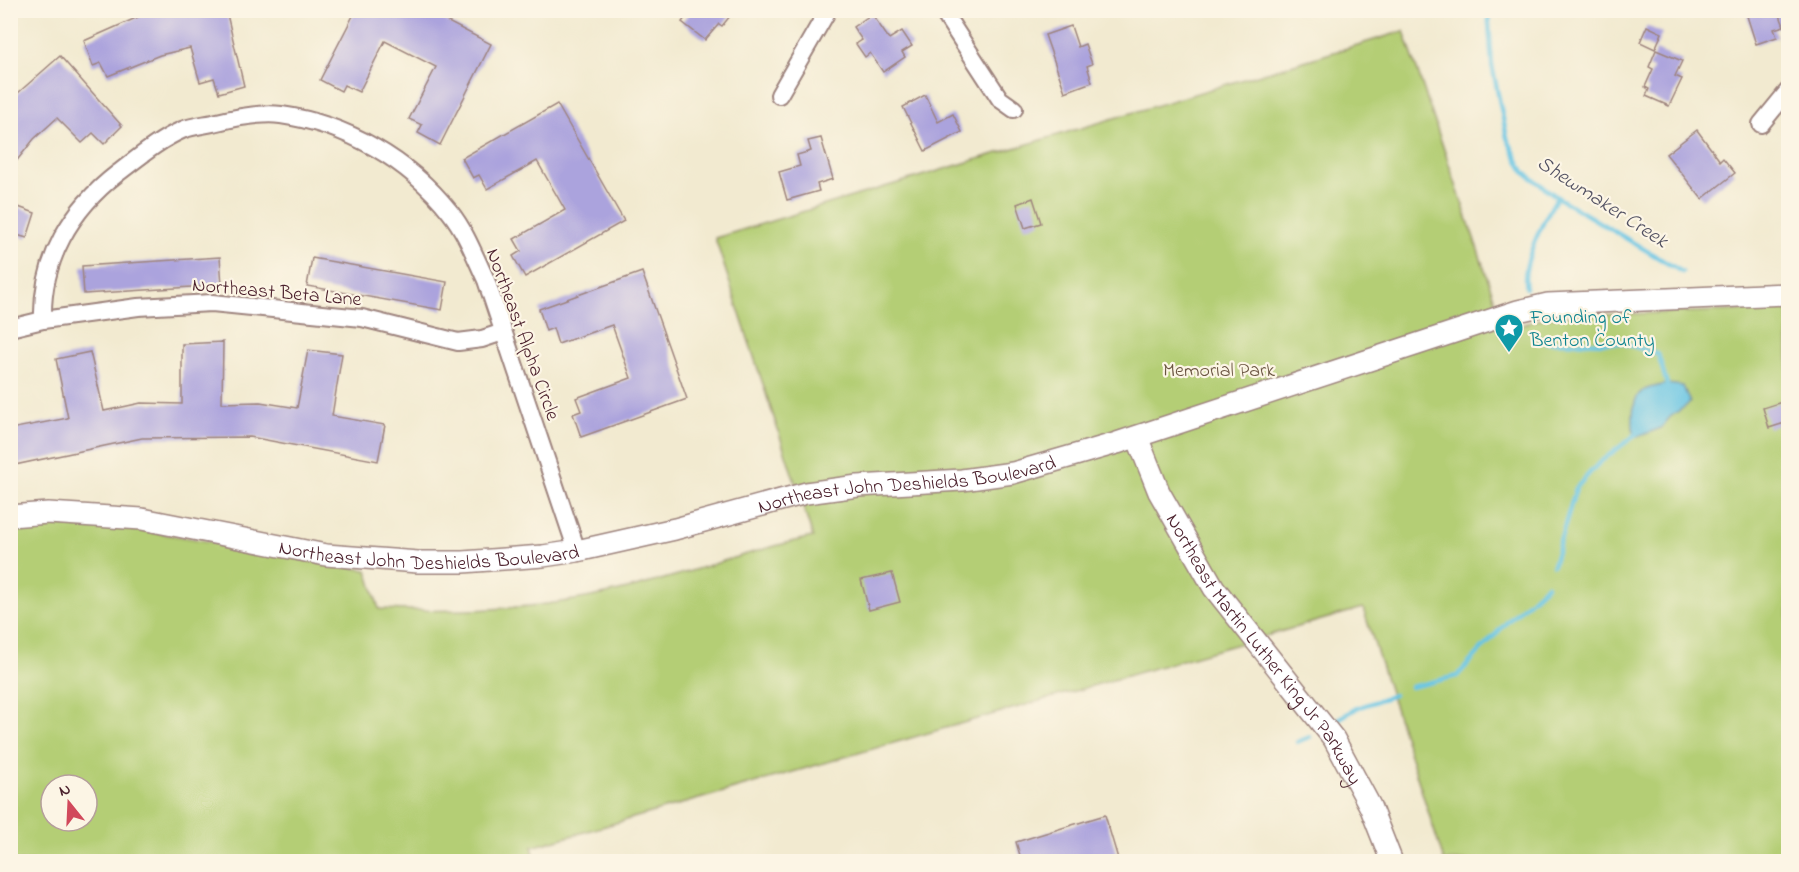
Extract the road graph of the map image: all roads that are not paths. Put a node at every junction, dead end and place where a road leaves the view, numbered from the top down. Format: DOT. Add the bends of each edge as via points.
graph roads {
  1 [pos="828,10"];
  2 [pos="942,10"];
  3 [pos="1788,92"];
  4 [pos="779,94"];
  5 [pos="1014,109"];
  6 [pos="1761,124"];
  7 [pos="1788,294"];
  8 [pos="42,320"];
  9 [pos="10,328"];
  10 [pos="502,332"];
  11 [pos="1137,436"];
  12 [pos="10,516"];
  13 [pos="577,551"];
  14 [pos="1392,861"];
  1 -- 4 [label="street"];
  2 -- 5 [label="street" via="1000,99"];
  3 -- 6 [label="street"];
  7 -- 11 [label="street, Northeast John Deshields Boulevard" via="1548,304"];
  8 -- 9 [label="street, Northeast Beta Lane"];
  8 -- 10 [label="street, Northeast Beta Lane" via="138,307 212,303 362,318 458,342"];
  8 -- 10 [label="street, Northeast Alpha Circle" via="49,264 73,218 107,182 182,130 229,119 279,115 357,137 417,179 450,212 466,239 486,280"];
  10 -- 13 [label="street, Northeast Alpha Circle"];
  11 -- 13 [label="street, Northeast John Deshields Boulevard" via="1013,473 806,493"];
  11 -- 14 [label="street, Northeast Martin Luther King Jr Parkway" via="1159,492 1214,588 1334,739 1370,806"];
  12 -- 13 [label="street, Northeast John Deshields Boulevard" via="48,513 142,519 326,555 410,561 498,560"];
}
